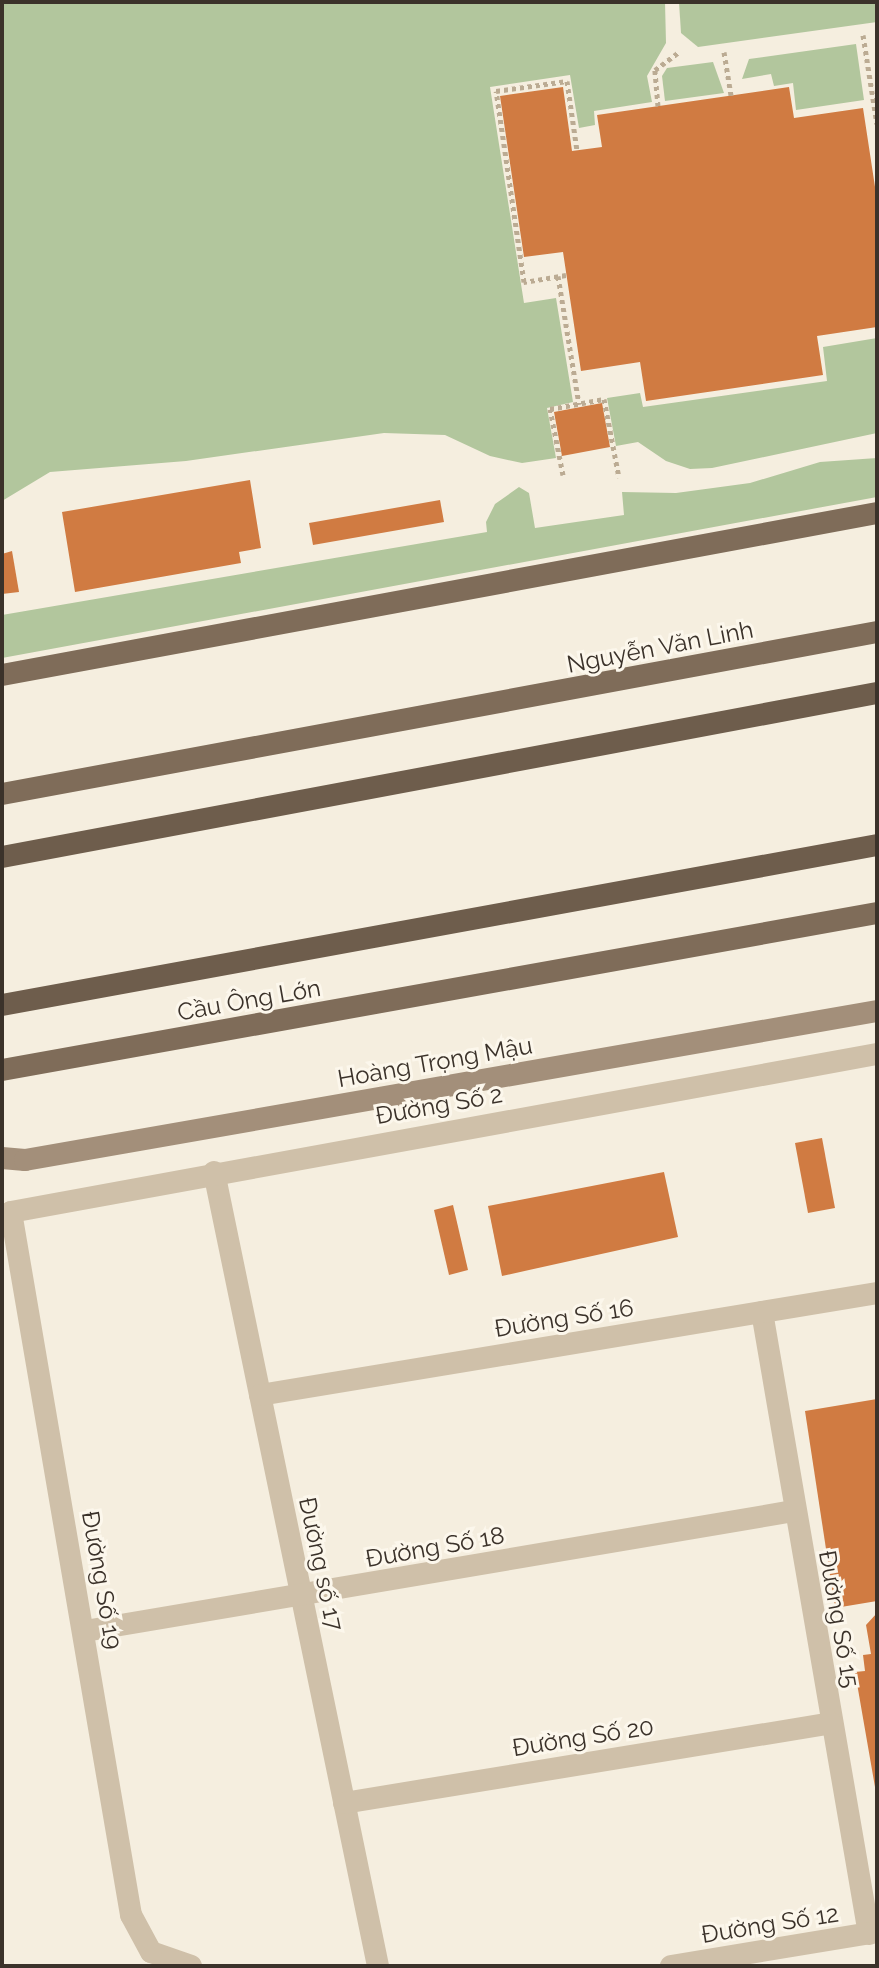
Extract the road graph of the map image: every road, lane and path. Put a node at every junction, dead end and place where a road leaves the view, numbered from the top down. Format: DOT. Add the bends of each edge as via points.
graph roads {
  1 [pos="863,35"];
  2 [pos="679,52"];
  3 [pos="724,52"];
  4 [pos="731,95"];
  5 [pos="658,106"];
  6 [pos="877,124"];
  7 [pos="577,150"];
  8 [pos="566,275"];
  9 [pos="558,276"];
  10 [pos="579,404"];
  11 [pos="563,475"];
  12 [pos="619,478"];
  13 [pos="877,513"];
  14 [pos="877,632"];
  15 [pos="2,675"];
  16 [pos="877,693"];
  17 [pos="2,794"];
  18 [pos="877,845"];
  19 [pos="2,857"];
  20 [pos="877,913"];
  21 [pos="2,1005"];
  22 [pos="877,1011"];
  23 [pos="877,1054"];
  24 [pos="2,1070"];
  25 [pos="2,1158"];
  26 [pos="214,1172"];
  27 [pos="11,1212"];
  28 [pos="877,1293"];
  29 [pos="762,1312"];
  30 [pos="260,1395"];
  31 [pos="794,1511"];
  32 [pos="302,1596"];
  33 [pos="85,1631"];
  34 [pos="831,1723"];
  35 [pos="344,1803"];
  36 [pos="873,1933"];
  37 [pos="191,1966"];
  38 [pos="378,1966"];
  39 [pos="671,1966"];
  1 -- 6 [label="path"];
  2 -- 5 [label="path" via="655,70"];
  3 -- 4 [label="path"];
  7 -- 9 [label="path" via="567,81 496,91 524,282"];
  8 -- 9 [label="path"];
  9 -- 10 [label="path"];
  10 -- 11 [label="path" via="550,409"];
  10 -- 12 [label="path" via="604,399"];
  13 -- 15 [label="main road"];
  14 -- 17 [label="main road, Nguyễn Văn Linh"];
  16 -- 19 [label="highway"];
  18 -- 21 [label="highway, Cầu Ông Lớn"];
  20 -- 24 [label="main road, Cầu Ông Lớn"];
  22 -- 25 [label="main road, Hoàng Trọng Mậu" via="25,1160"];
  23 -- 26 [label="street, Đường Số 2"];
  26 -- 27 [label="street, Đường Số 2"];
  26 -- 30 [label="street, Đường số 17"];
  27 -- 33 [label="street, Đường Số 19"];
  28 -- 29 [label="street, Đường Số 16"];
  29 -- 30 [label="street, Đường Số 16"];
  29 -- 31 [label="street, Đường Số 15"];
  30 -- 32 [label="street, Đường số 17"];
  31 -- 32 [label="street, Đường Số 18"];
  31 -- 34 [label="street, Đường Số 15"];
  32 -- 33 [label="street, Đường Số 18"];
  32 -- 35 [label="street, Đường số 17"];
  33 -- 37 [label="street, Đường Số 19" via="131,1915 151,1952"];
  34 -- 35 [label="street, Đường Số 20"];
  34 -- 36 [label="street, Đường Số 15"];
  35 -- 38 [label="street, Đường số 17"];
  36 -- 39 [label="street, Đường Số 12"];
}
